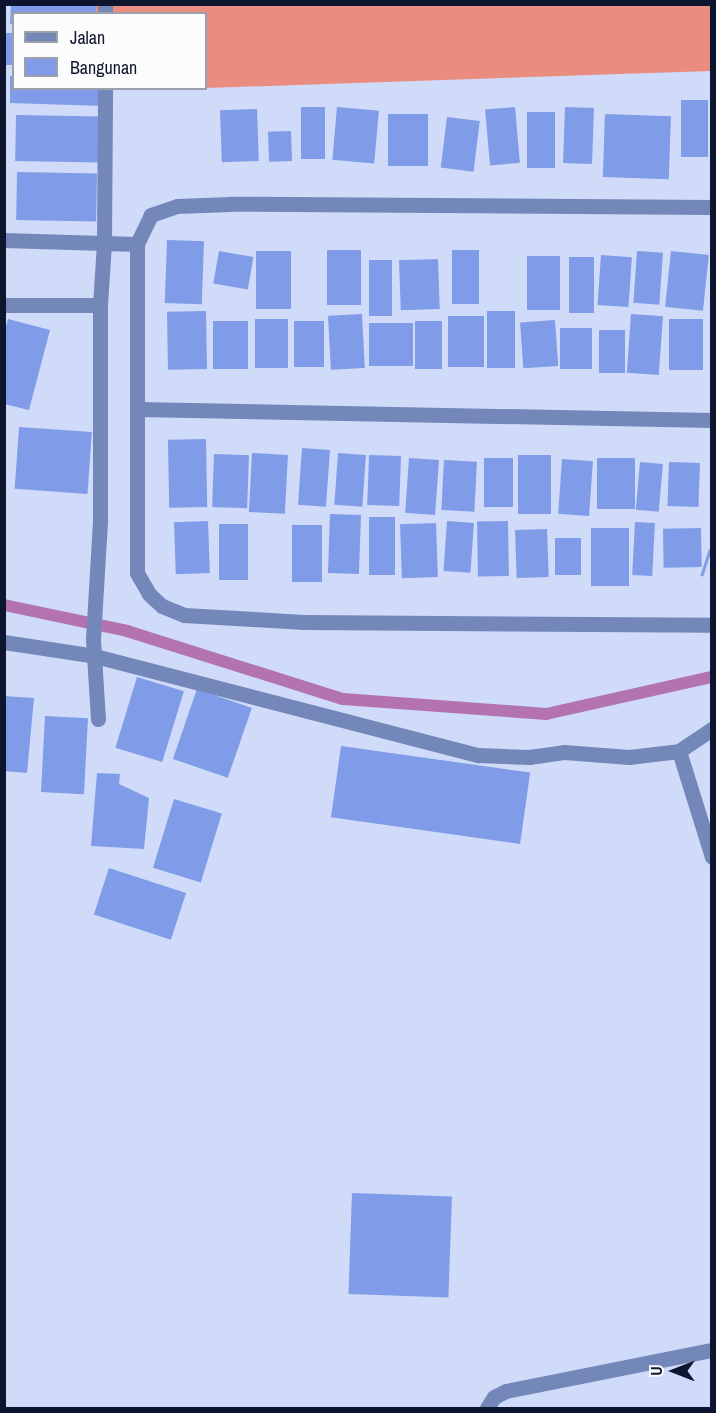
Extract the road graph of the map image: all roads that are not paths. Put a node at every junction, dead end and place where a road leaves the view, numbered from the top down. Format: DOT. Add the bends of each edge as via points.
graph roads {
  1 [pos="105,90"];
  2 [pos="711,207"];
  3 [pos="4,240"];
  4 [pos="104,243"];
  5 [pos="136,244"];
  6 [pos="100,304"];
  7 [pos="4,305"];
  8 [pos="136,409"];
  9 [pos="711,420"];
  10 [pos="711,625"];
  11 [pos="4,642"];
  12 [pos="95,656"];
  13 [pos="98,719"];
  14 [pos="711,729"];
  15 [pos="679,751"];
  16 [pos="711,857"];
  17 [pos="711,1350"];
  18 [pos="488,1408"];
  1 -- 4 [label="street"];
  2 -- 5 [label="street" via="177,206 151,215"];
  3 -- 4 [label="street"];
  4 -- 5 [label="street"];
  4 -- 6 [label="street"];
  5 -- 8 [label="street"];
  6 -- 7 [label="street"];
  6 -- 12 [label="street" via="100,521"];
  8 -- 9 [label="street"];
  8 -- 10 [label="street" via="137,573 149,594 162,606 184,615 304,622"];
  11 -- 12 [label="street"];
  12 -- 13 [label="street"];
  12 -- 15 [label="street" via="478,755 529,757 564,752 629,757"];
  14 -- 15 [label="street"];
  15 -- 16 [label="street"];
  17 -- 18 [label="street" via="506,1391 494,1397"];
}
